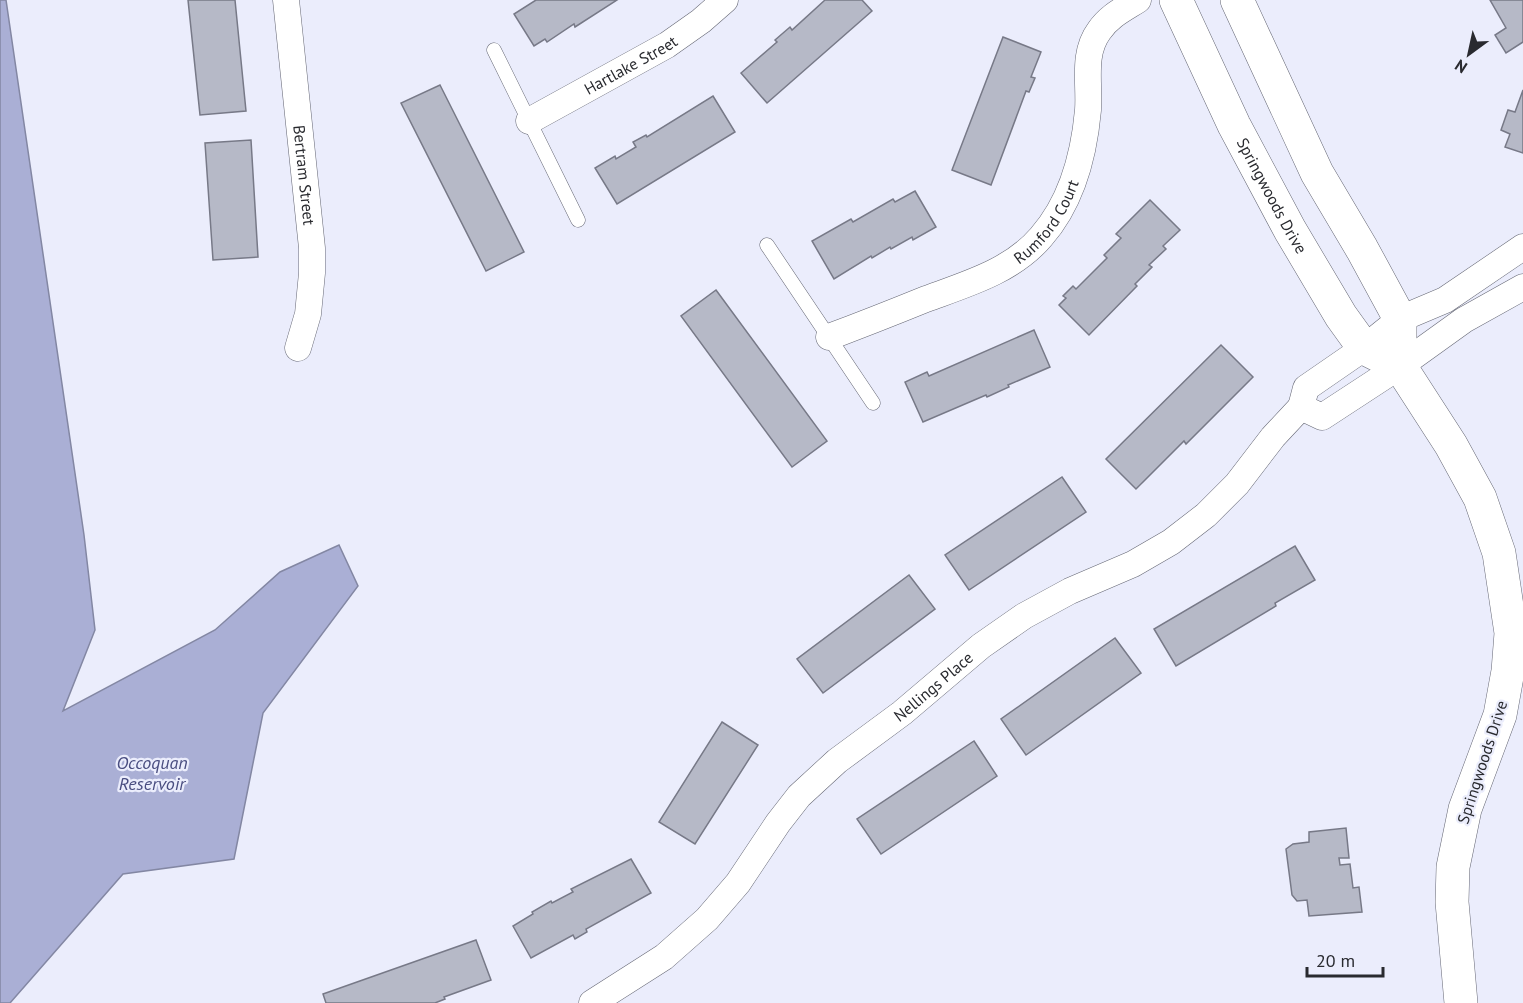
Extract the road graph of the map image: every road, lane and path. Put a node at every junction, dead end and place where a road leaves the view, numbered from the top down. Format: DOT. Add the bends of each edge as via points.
graph roads {
  1 [pos="286,0"];
  2 [pos="725,0"];
  3 [pos="1138,0"];
  4 [pos="1176,0"];
  5 [pos="1237,0"];
  6 [pos="494,50"];
  7 [pos="529,121"];
  8 [pos="578,219"];
  9 [pos="767,245"];
  10 [pos="1523,248"];
  11 [pos="1523,287"];
  12 [pos="1400,319"];
  13 [pos="829,337"];
  14 [pos="298,348"];
  15 [pos="1364,348"];
  16 [pos="1400,366"];
  17 [pos="873,403"];
  18 [pos="1301,407"];
  19 [pos="592,1003"];
  20 [pos="1461,1003"];
  1 -- 14 [label="street, Bertram Street" via="312,248 308,314"];
  2 -- 7 [label="street, Hartlake Street" via="667,45"];
  3 -- 13 [label="street, Rumford Court" via="1112,16 1098,31 1090,49 1082,150 1063,205 1041,237 992,274"];
  4 -- 15 [label="street, Springwoods Drive" via="1234,125 1290,230"];
  5 -- 12 [label="street" via="1317,173"];
  6 -- 7 [label="lane"];
  7 -- 8 [label="lane"];
  9 -- 13 [label="lane"];
  10 -- 12 [label="street, Nellings Place" via="1445,300"];
  11 -- 16 [label="street" via="1464,320"];
  12 -- 15 [label="street, Nellings Place"];
  12 -- 16 [label="street"];
  13 -- 17 [label="lane"];
  15 -- 16 [label="street, Springwoods Drive"];
  15 -- 18 [label="street, Nellings Place" via="1306,388"];
  16 -- 18 [label="street" via="1322,417"];
  16 -- 20 [label="street, Springwoods Drive" via="1480,498 1499,553 1511,633 1500,715 1465,809 1453,867 1452,903"];
  18 -- 19 [label="street, Nellings Place" via="1238,484 1180,536 1133,564 1024,616 837,761 799,796 738,884 707,919 664,957"];
}
